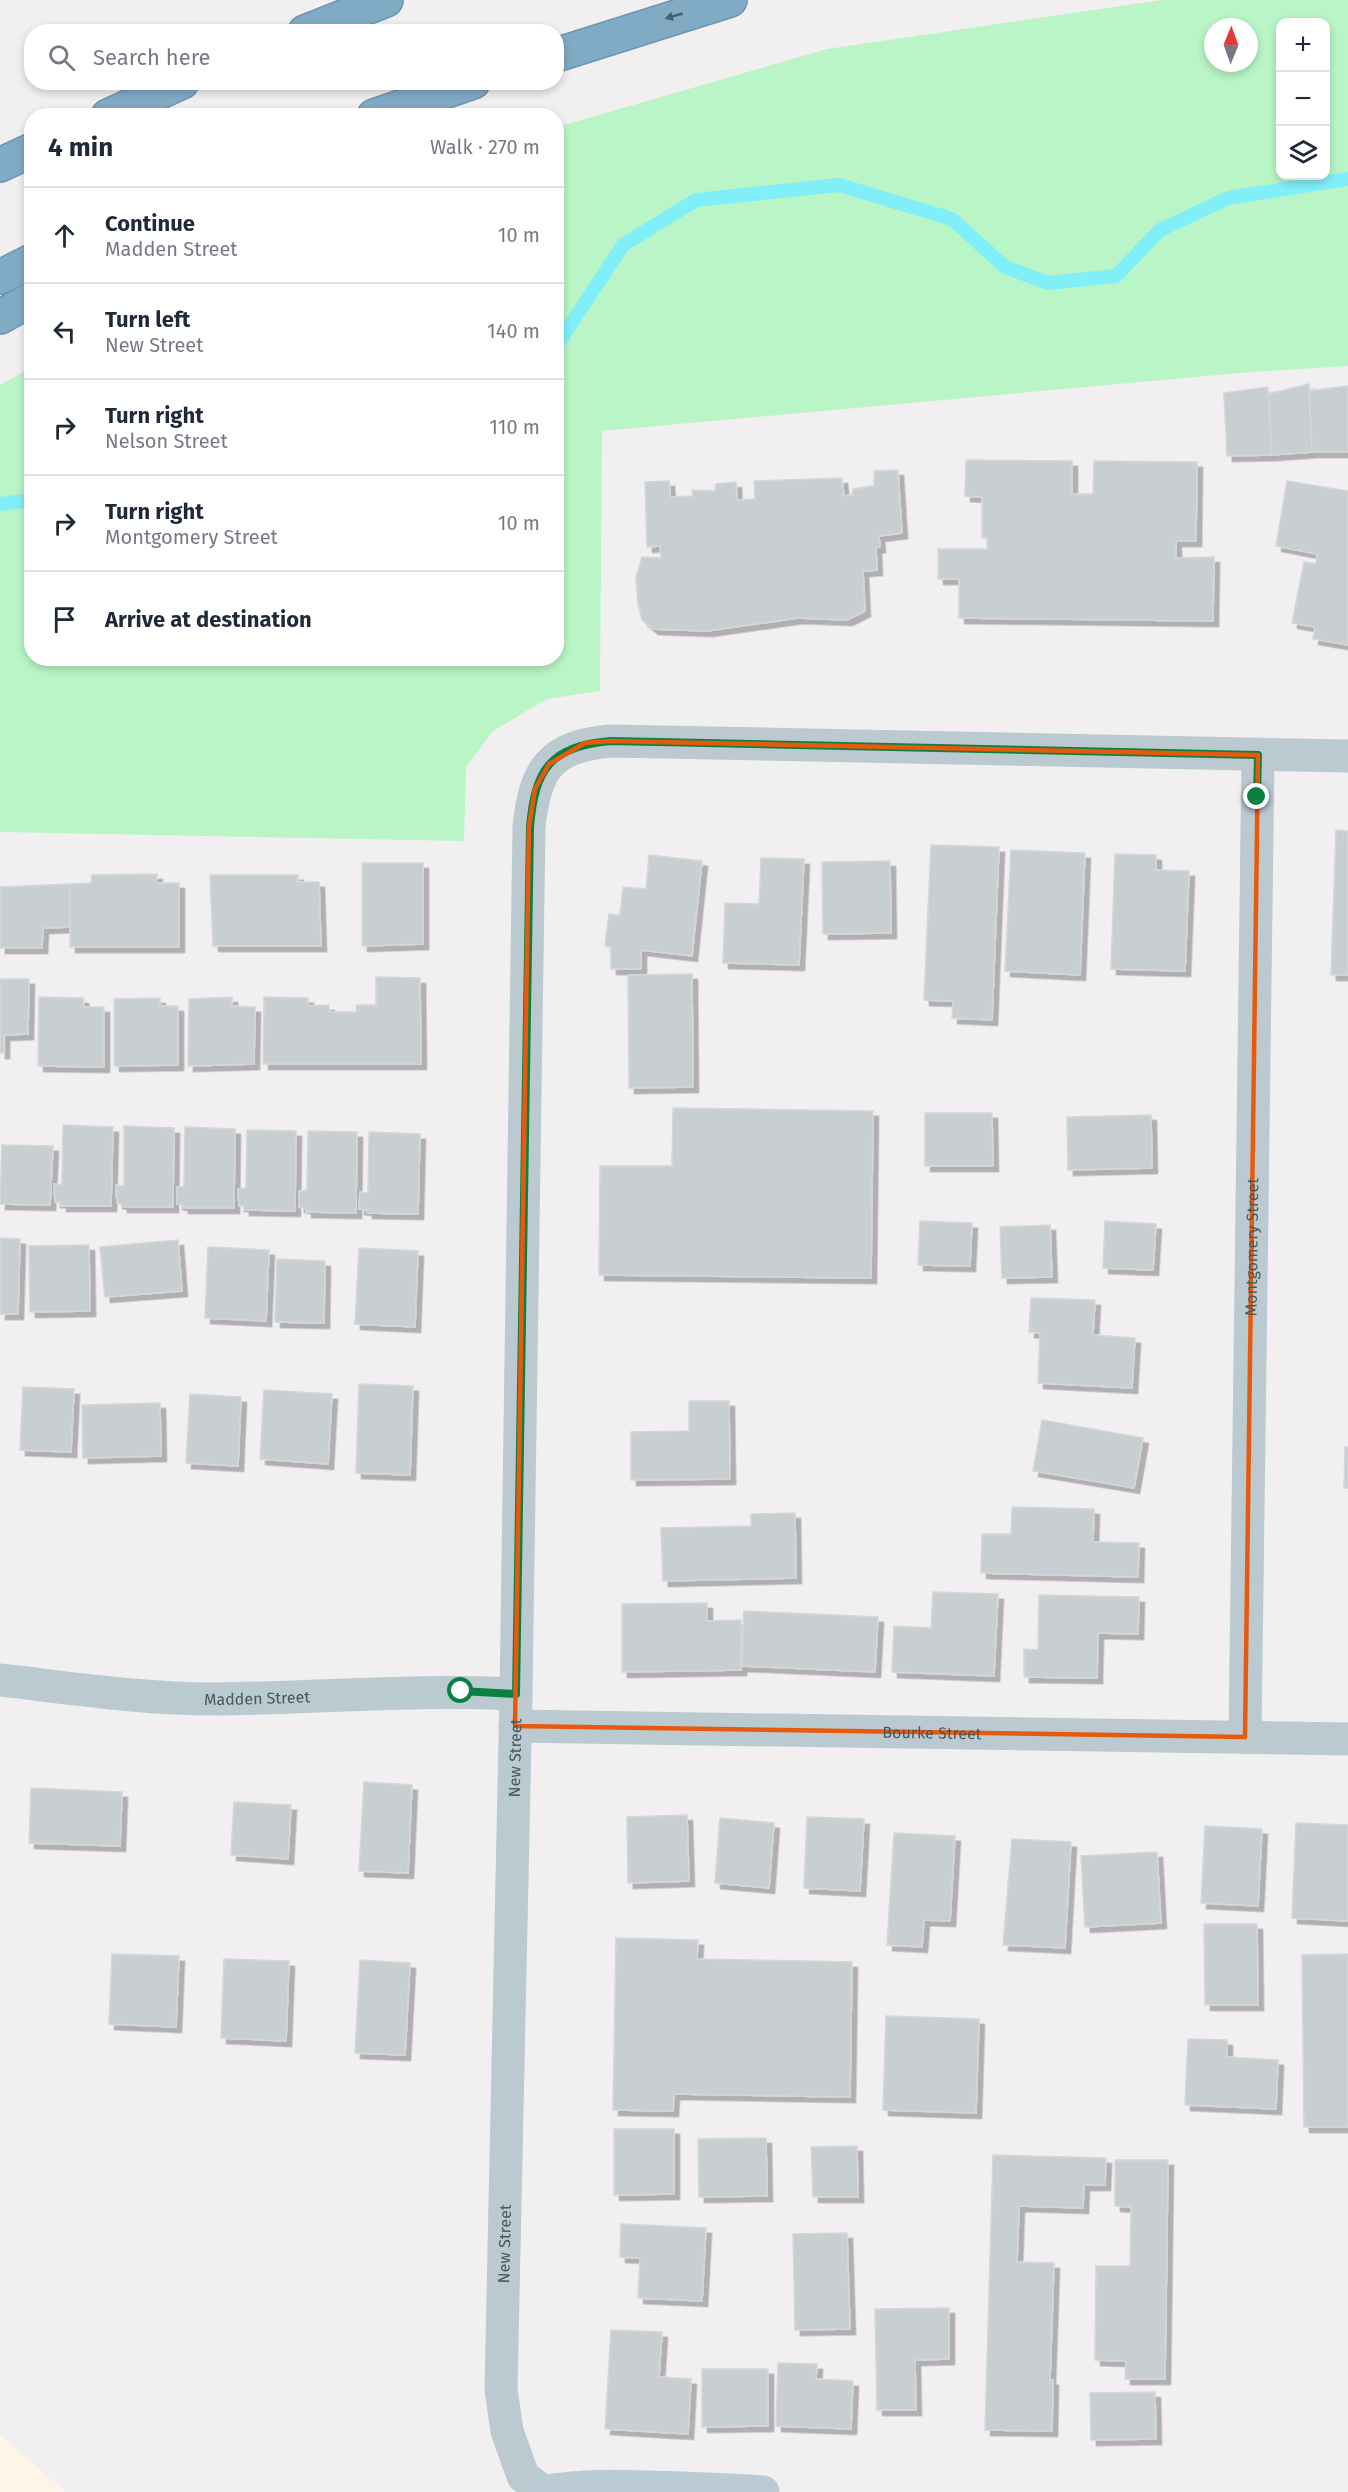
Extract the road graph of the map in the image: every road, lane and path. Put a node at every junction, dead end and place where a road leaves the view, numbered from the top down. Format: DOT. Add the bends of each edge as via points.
graph roads {
  1 [pos="387,0"];
  2 [pos="730,0"];
  3 [pos="326,24"];
  4 [pos="564,52"];
  5 [pos="165,90"];
  6 [pos="450,90"];
  7 [pos="465,90"];
  8 [pos="126,108"];
  9 [pos="397,108"];
  10 [pos="428,108"];
  11 [pos="24,154"];
  12 [pos="0,164"];
  13 [pos="24,265"];
  14 [pos="0,277"];
  15 [pos="24,304"];
  16 [pos="0,317"];
  17 [pos="1258,755"];
  18 [pos="1348,756"];
  19 [pos="0,1680"];
  20 [pos="516,1694"];
  21 [pos="515,1726"];
  22 [pos="1245,1737"];
  23 [pos="1348,1739"];
  24 [pos="544,2492"];
  25 [pos="763,2492"];
  1 -- 3 [label="highway"];
  2 -- 4 [label="highway, one-way"];
  5 -- 8 [label="highway"];
  6 -- 9 [label="highway"];
  7 -- 10 [label="highway"];
  11 -- 12 [label="highway"];
  13 -- 14 [label="highway"];
  15 -- 16 [label="highway"];
  17 -- 18 [label="street"];
  17 -- 20 [label="street, New Street" via="611,741 585,743 566,752 541,774 530,827"];
  17 -- 22 [label="street, Montgomery Street"];
  19 -- 20 [label="street, Madden Street" via="213,1699 461,1691"];
  20 -- 21 [label="street, New Street"];
  21 -- 22 [label="street, Bourke Street"];
  21 -- 24 [label="street, New Street" via="501,2390 507,2431 524,2476"];
  22 -- 23 [label="street, Bourke Street"];
  24 -- 25 [label="street" via="571,2486"];
}
